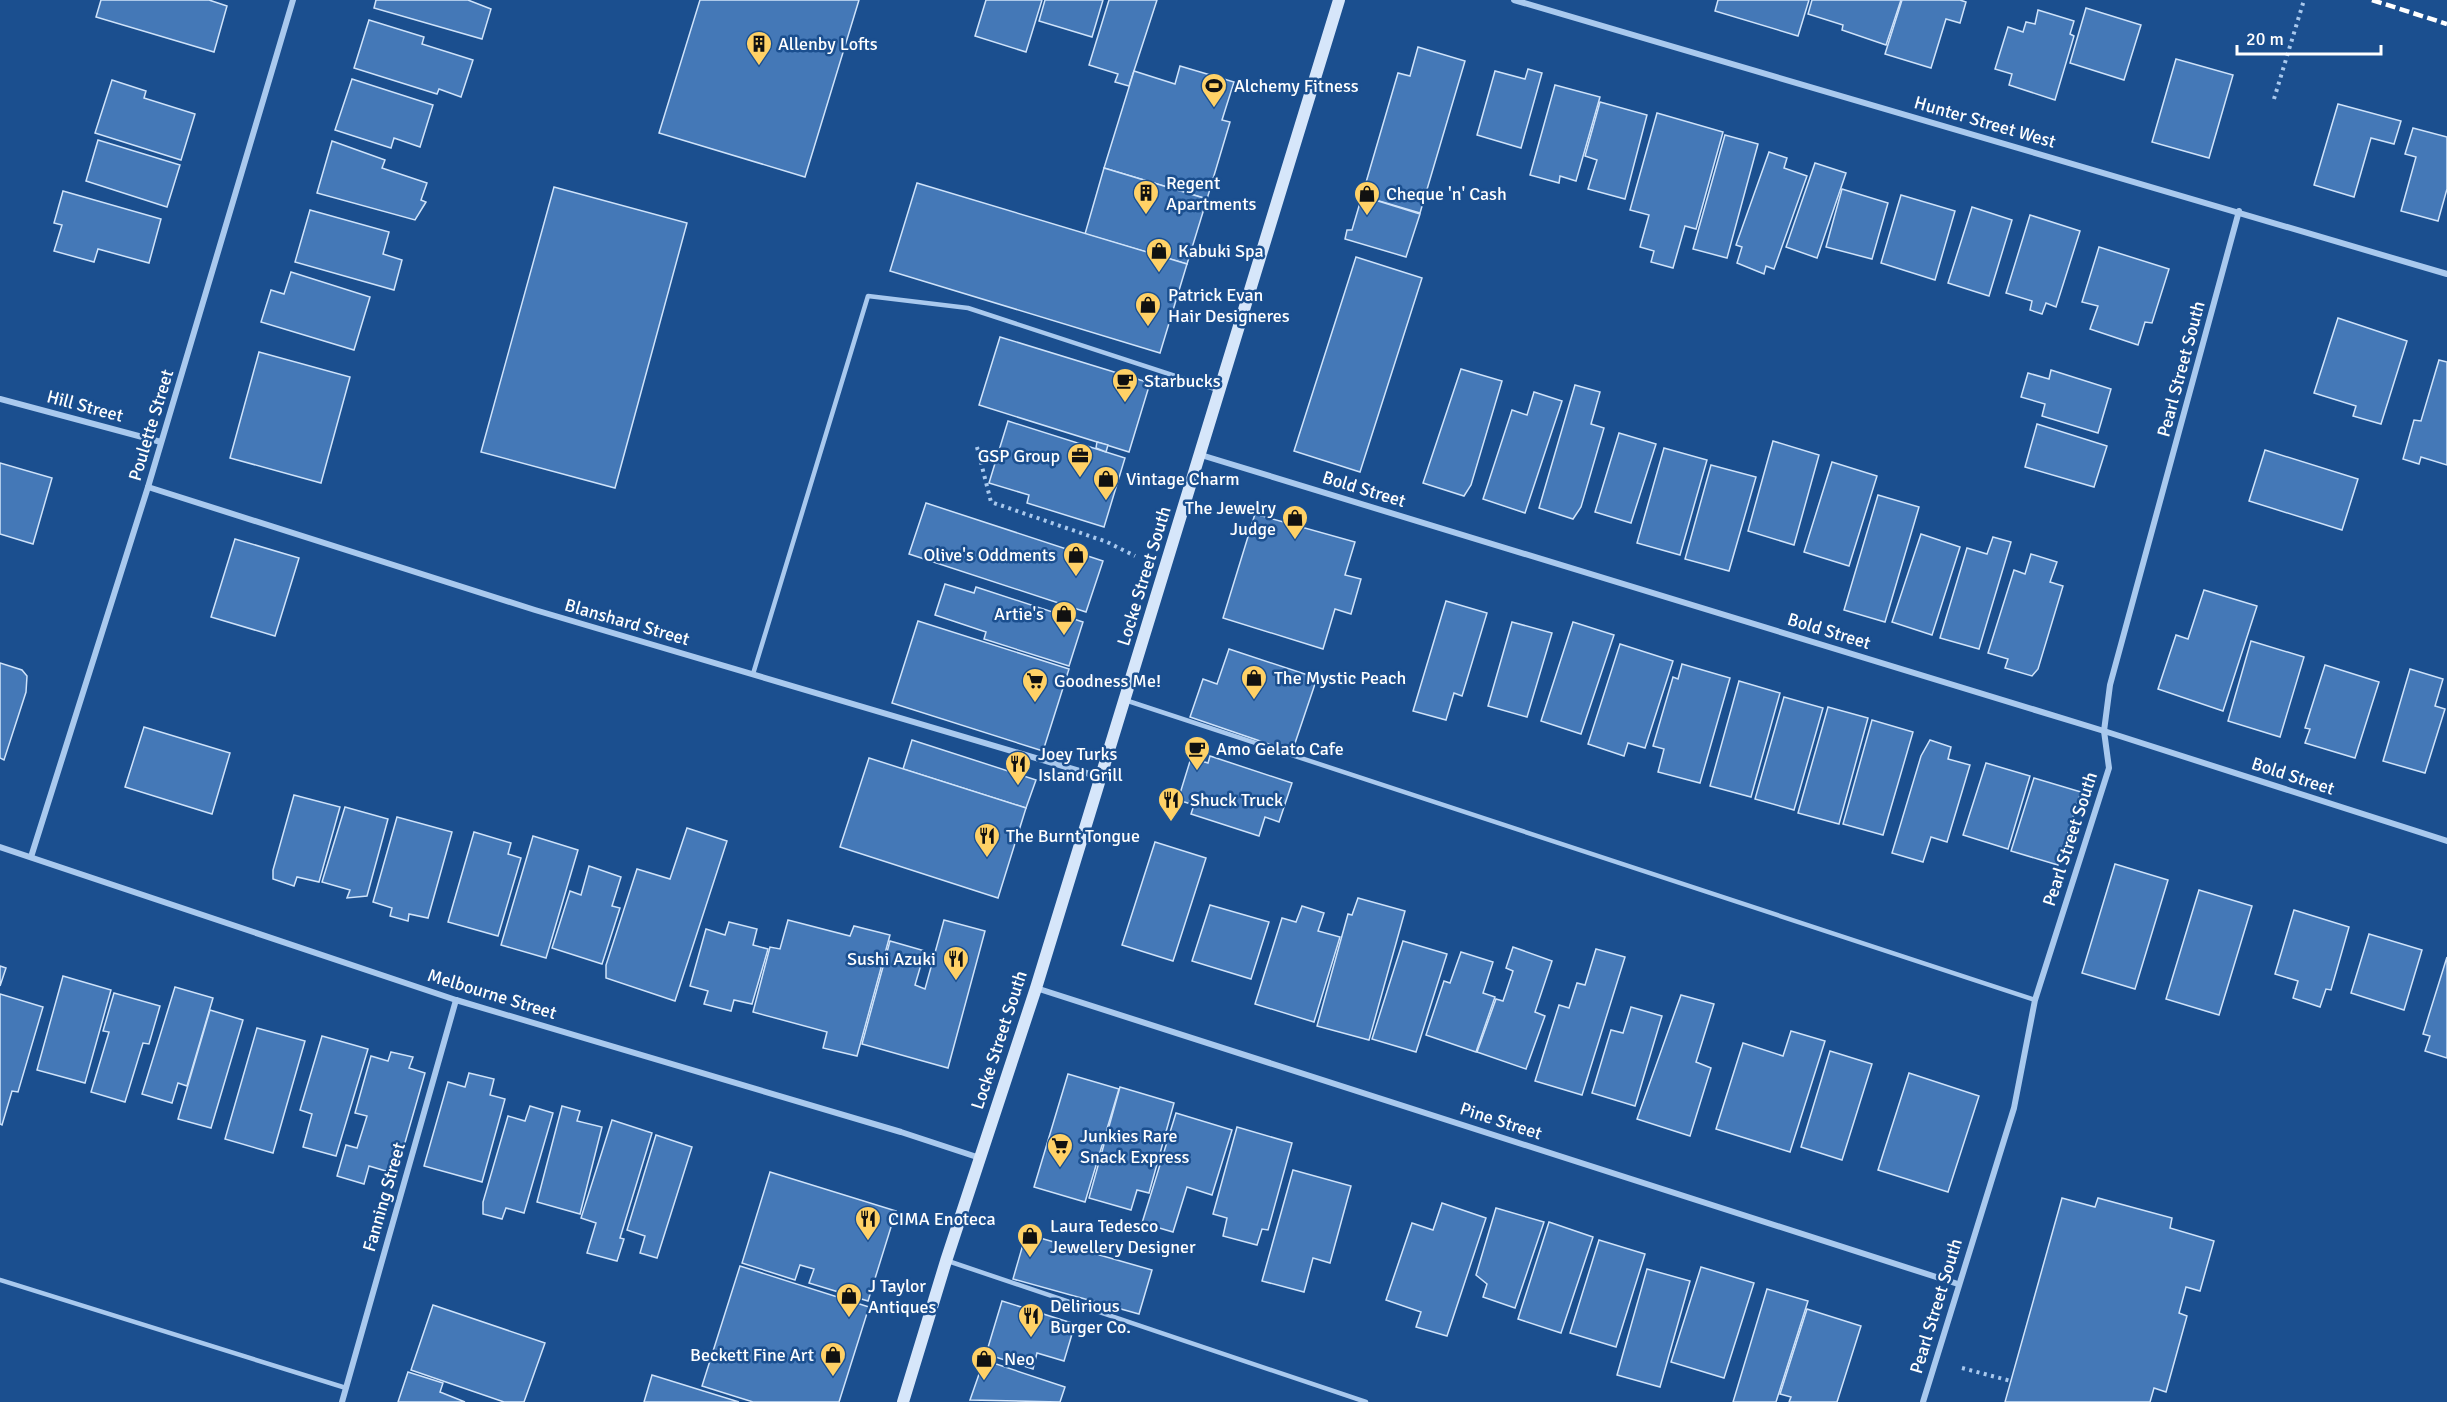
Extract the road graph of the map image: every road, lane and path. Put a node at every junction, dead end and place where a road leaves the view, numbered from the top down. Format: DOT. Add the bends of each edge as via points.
graph roads {
  1 [pos="294,0"];
  2 [pos="1339,0"];
  3 [pos="1514,0"];
  4 [pos="2304,0"];
  5 [pos="2274,99"];
  6 [pos="2239,211"];
  7 [pos="2447,274"];
  8 [pos="1220,391"];
  9 [pos="0,399"];
  10 [pos="161,442"];
  11 [pos="977,447"];
  12 [pos="1201,455"];
  13 [pos="148,488"];
  14 [pos="1165,570"];
  15 [pos="753,674"];
  16 [pos="1125,700"];
  17 [pos="2104,731"];
  18 [pos="1101,777"];
  19 [pos="2447,841"];
  20 [pos="0,847"];
  21 [pos="31,857"];
  22 [pos="1036,988"];
  23 [pos="456,1000"];
  24 [pos="2035,1000"];
  25 [pos="980,1158"];
  26 [pos="946,1261"];
  27 [pos="0,1280"];
  28 [pos="1958,1284"];
  29 [pos="1935,1360"];
  30 [pos="2011,1381"];
  31 [pos="346,1388"];
  32 [pos="342,1402"];
  33 [pos="903,1402"];
  34 [pos="1366,1402"];
  35 [pos="1923,1402"];
  1 -- 10 [label="street, Poulette Street"];
  2 -- 8 [label="street, Locke Street South"];
  3 -- 6 [label="street, Hunter Street West"];
  4 -- 5 [label="path"];
  6 -- 7 [label="street, Hunter Street West"];
  6 -- 17 [label="street, Pearl Street South" via="2110,685"];
  8 -- 12 [label="street, Locke Street South"];
  8 -- 15 [label="lane" via="968,308 868,296"];
  9 -- 10 [label="street, Hill Street"];
  10 -- 13 [label="street, Poulette Street"];
  11 -- 14 [label="path" via="991,502 1107,542"];
  12 -- 14 [label="street, Locke Street South"];
  12 -- 17 [label="street, Bold Street"];
  13 -- 15 [label="street, Blanshard Street"];
  13 -- 21 [label="street, Poulette Street"];
  14 -- 16 [label="street, Locke Street South"];
  15 -- 18 [label="street, Blanshard Street"];
  16 -- 18 [label="street, Locke Street South"];
  16 -- 24 [label="lane"];
  17 -- 19 [label="street, Bold Street"];
  17 -- 24 [label="street, Pearl Street South" via="2109,768"];
  18 -- 22 [label="street, Locke Street South"];
  20 -- 21 [label="street, Melbourne Street"];
  21 -- 23 [label="street, Melbourne Street"];
  22 -- 25 [label="street, Locke Street South"];
  22 -- 28 [label="street, Pine Street"];
  23 -- 25 [label="street, Melbourne Street"];
  23 -- 31 [label="street, Fanning Street"];
  24 -- 28 [label="street, Pearl Street South" via="2014,1108"];
  25 -- 26 [label="street, Locke Street South"];
  26 -- 33 [label="street, Locke Street South"];
  26 -- 34 [label="lane"];
  27 -- 31 [label="lane"];
  28 -- 29 [label="street, Pearl Street South"];
  29 -- 30 [label="path"];
  29 -- 35 [label="street, Pearl Street South"];
  31 -- 32 [label="street, Fanning Street"];
}
